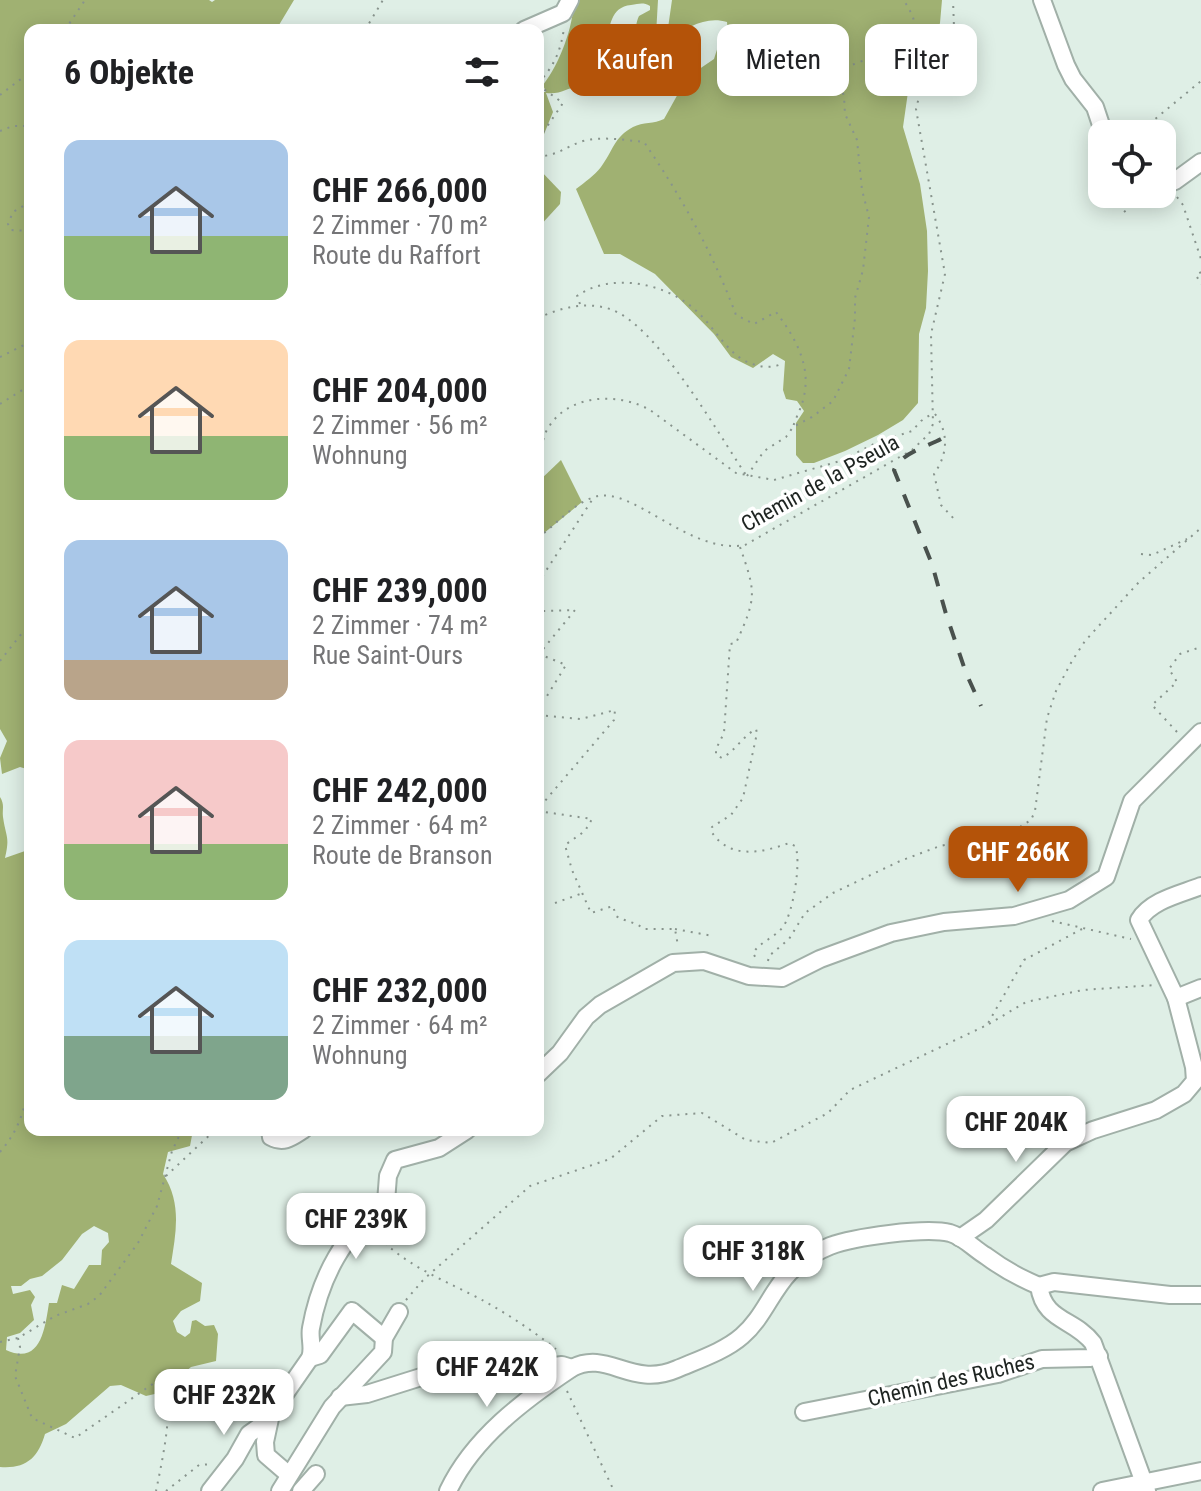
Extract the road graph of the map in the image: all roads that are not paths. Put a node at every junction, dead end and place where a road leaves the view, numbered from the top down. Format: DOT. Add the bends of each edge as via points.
graph roads {
  1 [pos="570,0"];
  2 [pos="1042,0"];
  3 [pos="538,24"];
  4 [pos="1099,120"];
  5 [pos="1201,162"];
  6 [pos="1176,178"];
  7 [pos="1201,732"];
  8 [pos="1201,886"];
  9 [pos="1201,988"];
  10 [pos="1172,991"];
  11 [pos="544,1068"];
  12 [pos="271,1136"];
  13 [pos="293,1136"];
  14 [pos="458,1136"];
  15 [pos="960,1238"];
  16 [pos="1039,1286"];
  17 [pos="1201,1295"];
  18 [pos="399,1312"];
  19 [pos="384,1338"];
  20 [pos="1099,1356"];
  21 [pos="310,1358"];
  22 [pos="567,1372"];
  23 [pos="340,1397"];
  24 [pos="804,1412"];
  25 [pos="269,1420"];
  26 [pos="1201,1471"];
  27 [pos="316,1474"];
  28 [pos="285,1485"];
  29 [pos="1146,1487"];
  30 [pos="210,1491"];
  31 [pos="301,1491"];
  32 [pos="448,1491"];
  33 [pos="1102,1491"];
  1 -- 3 [label="street" via="559,15"];
  2 -- 4 [label="street" via="1066,65"];
  5 -- 6 [label="street"];
  7 -- 11 [label="street" via="1132,801 1108,874 1063,903 1014,916 944,922 876,937 785,977 767,972 749,976 704,961 681,961 600,1005"];
  8 -- 10 [label="street" via="1160,902 1139,921"];
  9 -- 10 [label="street"];
  10 -- 15 [label="street" via="1194,1067 1191,1087 1156,1110 1065,1143 986,1220"];
  12 -- 13 [label="street" via="279,1141"];
  14 -- 21 [label="street" via="439,1148 395,1160 386,1202 352,1233 325,1280 310,1330"];
  15 -- 16 [label="street"];
  15 -- 22 [label="street" via="919,1232 830,1246 791,1271 742,1336 660,1376 600,1363 580,1364"];
  16 -- 17 [label="street" via="1054,1282"];
  16 -- 20 [label="street" via="1046,1308 1081,1329"];
  18 -- 19 [label="street"];
  19 -- 21 [label="street" via="352,1311 320,1355"];
  19 -- 23 [label="street" via="383,1352"];
  20 -- 24 [label="street, Chemin des Ruches" via="1042,1359 998,1374"];
  20 -- 29 [label="street"];
  21 -- 25 [label="street"];
  22 -- 23 [label="street" via="562,1365 525,1370 472,1361 367,1394"];
  22 -- 32 [label="street" via="478,1445"];
  23 -- 28 [label="street"];
  25 -- 28 [label="street" via="266,1455"];
  25 -- 30 [label="street" via="249,1434"];
  26 -- 29 [label="street"];
  27 -- 31 [label="street"];
  29 -- 33 [label="street"];
}
